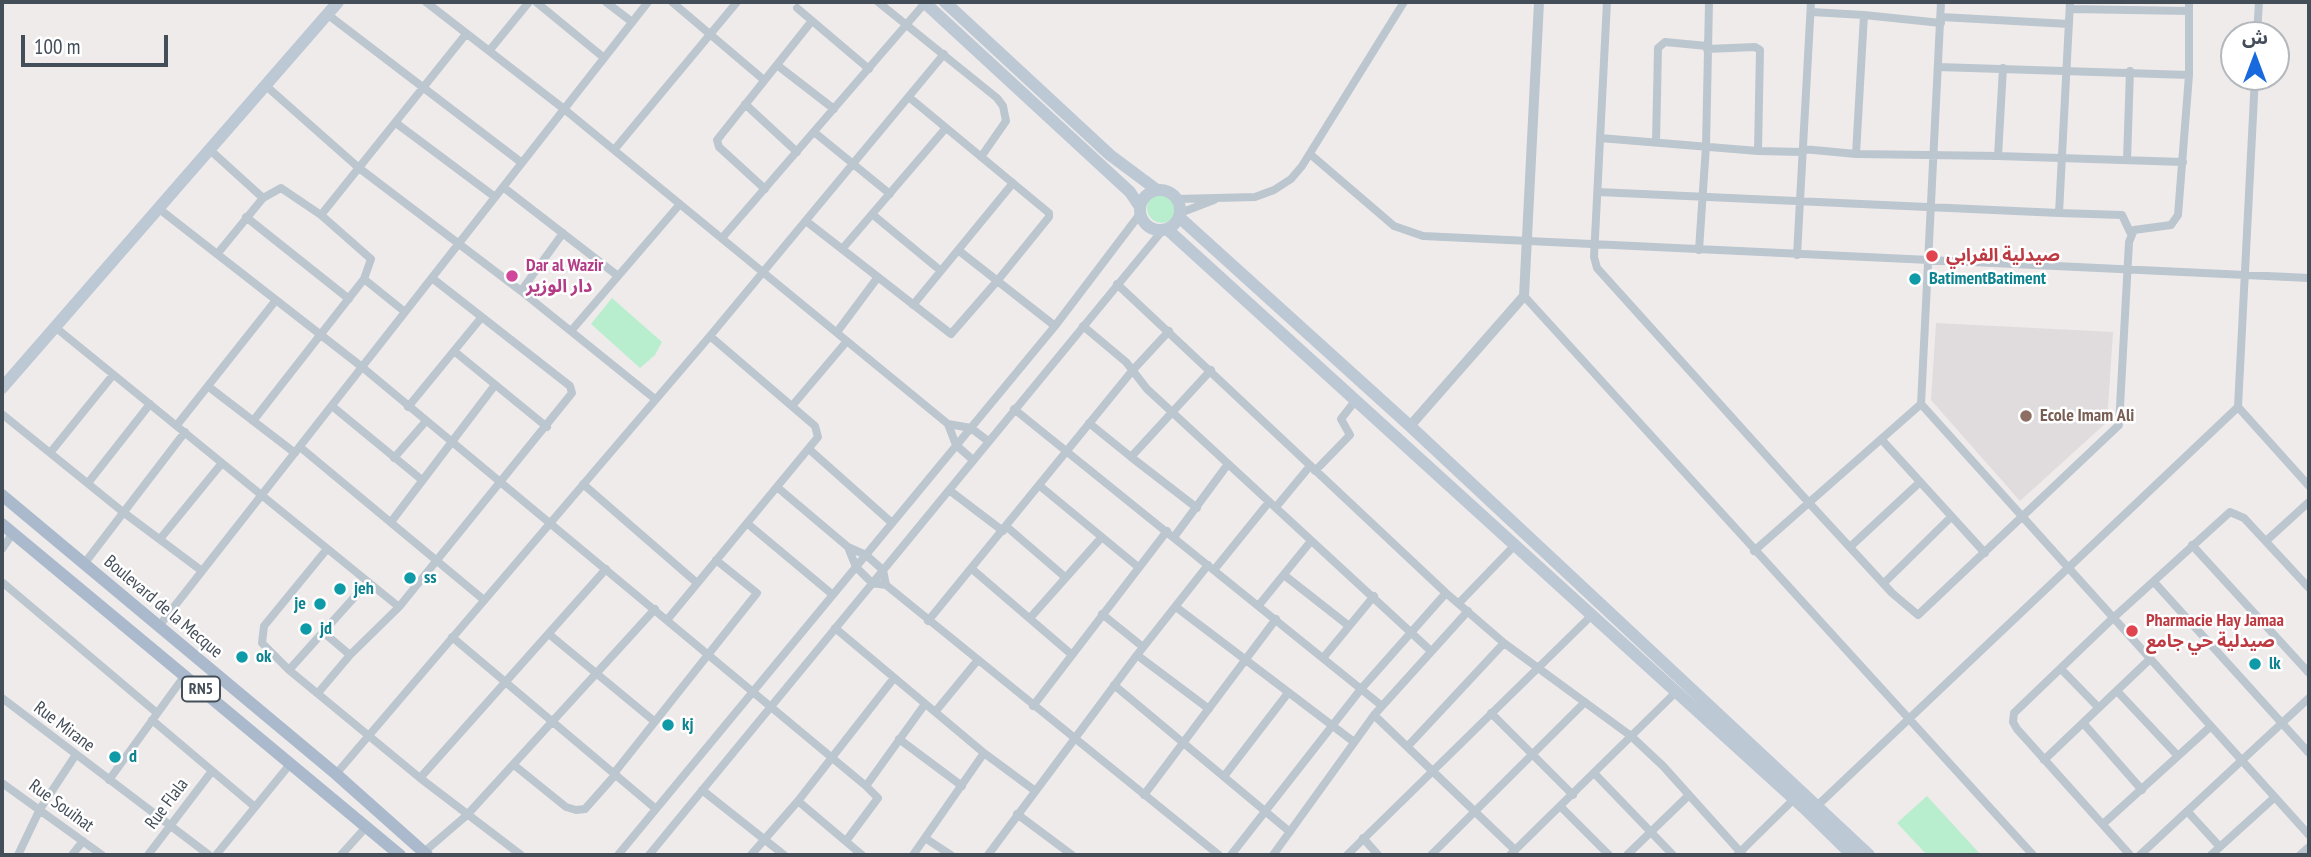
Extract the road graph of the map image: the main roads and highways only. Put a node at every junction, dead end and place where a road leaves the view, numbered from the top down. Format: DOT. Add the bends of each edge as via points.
graph roads {
  1 [pos="338,2"];
  2 [pos="924,2"];
  3 [pos="945,2"];
  4 [pos="1157,190"];
  5 [pos="1140,211"];
  6 [pos="1180,215"];
  7 [pos="1164,230"];
  8 [pos="2,388"];
  9 [pos="2,495"];
  10 [pos="2,524"];
  11 [pos="426,854"];
  12 [pos="400,855"];
  13 [pos="1852,855"];
  14 [pos="1869,855"];
  1 -- 8 [label="main road"];
  2 -- 5 [label="main road" via="1130,192"];
  3 -- 4 [label="main road" via="1110,155"];
  4 -- 5 [label="main road" via="1143,199"];
  4 -- 6 [label="main road" via="1177,199"];
  5 -- 7 [label="main road" via="1145,225"];
  6 -- 7 [label="main road"];
  6 -- 14 [label="main road"];
  7 -- 13 [label="main road"];
  9 -- 11 [label="main road, Boulevard de la Mecque / RN5"];
  10 -- 12 [label="main road, RN5"];
}
